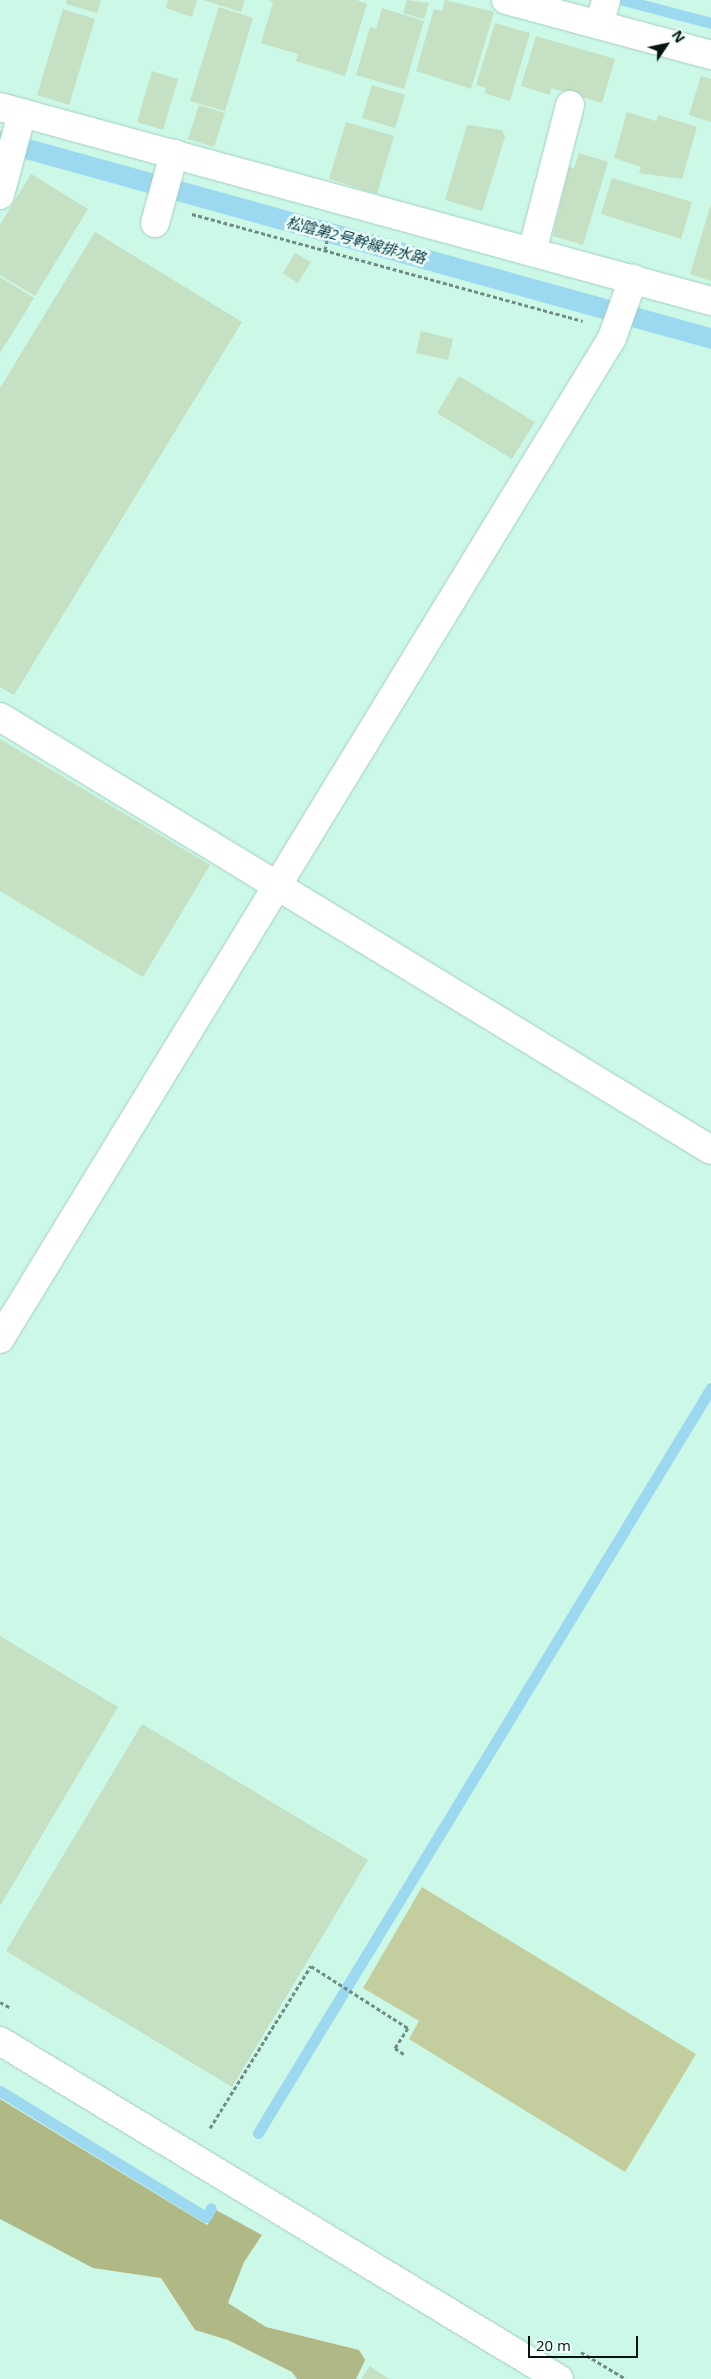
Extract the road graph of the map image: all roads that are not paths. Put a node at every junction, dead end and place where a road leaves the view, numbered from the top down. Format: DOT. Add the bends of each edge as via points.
graph roads {
  1 [pos="506,0"];
  2 [pos="603,13"];
  3 [pos="711,55"];
  4 [pos="570,105"];
  5 [pos="13,116"];
  6 [pos="172,160"];
  7 [pos="0,195"];
  8 [pos="158,211"];
  9 [pos="532,252"];
  10 [pos="630,286"];
  11 [pos="711,301"];
  12 [pos="0,717"];
  13 [pos="276,884"];
  14 [pos="711,1150"];
  15 [pos="0,1339"];
  16 [pos="0,2041"];
  17 [pos="559,2379"];
  1 -- 2 [label="street"];
  2 -- 3 [label="street"];
  4 -- 9 [label="street"];
  5 -- 6 [label="street"];
  5 -- 7 [label="street"];
  6 -- 8 [label="street"];
  6 -- 9 [label="street"];
  9 -- 10 [label="street"];
  10 -- 11 [label="street"];
  10 -- 13 [label="street" via="615,328"];
  12 -- 13 [label="street"];
  13 -- 14 [label="street"];
  13 -- 15 [label="street"];
  16 -- 17 [label="street"];
}
